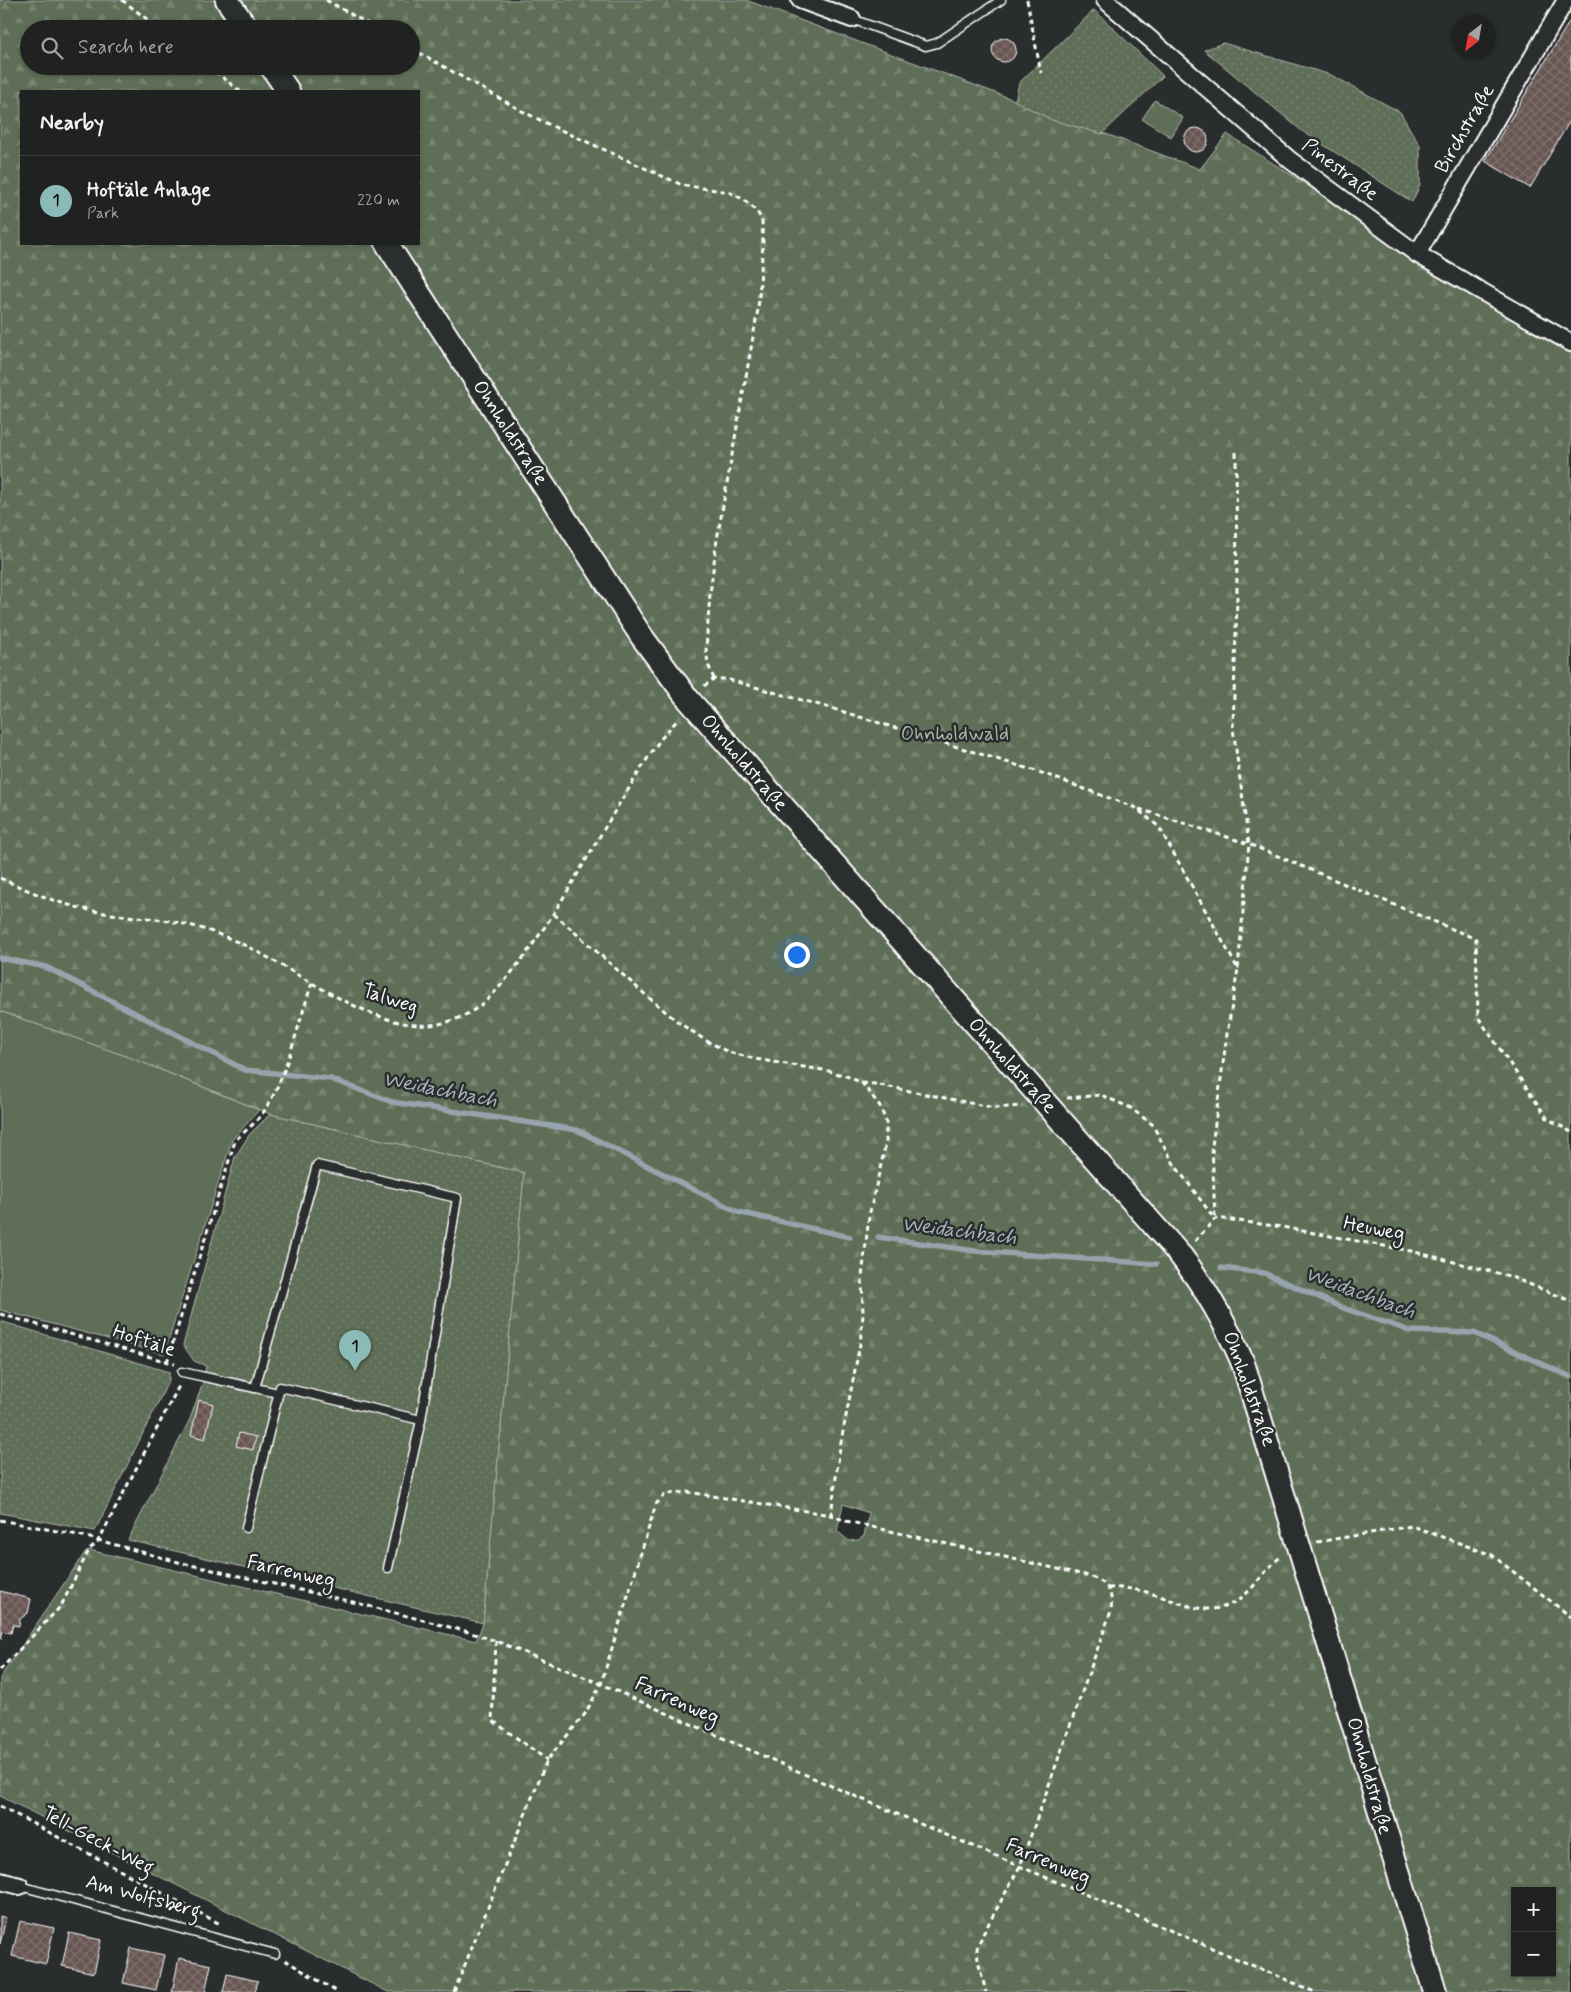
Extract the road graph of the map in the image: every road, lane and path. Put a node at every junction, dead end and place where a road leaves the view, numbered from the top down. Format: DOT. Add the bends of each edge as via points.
graph roads {
  1 [pos="122,0"];
  2 [pos="227,0"];
  3 [pos="326,0"];
  4 [pos="800,0"];
  5 [pos="1001,0"];
  6 [pos="1027,0"];
  7 [pos="1105,0"];
  8 [pos="1566,0"];
  9 [pos="852,19"];
  10 [pos="148,20"];
  11 [pos="241,20"];
  12 [pos="361,20"];
  13 [pos="420,53"];
  14 [pos="1041,73"];
  15 [pos="220,75"];
  16 [pos="278,75"];
  17 [pos="239,90"];
  18 [pos="287,90"];
  19 [pos="388,245"];
  20 [pos="1417,254"];
  21 [pos="1571,342"];
  22 [pos="1236,452"];
  23 [pos="714,679"];
  24 [pos="691,702"];
  25 [pos="1136,808"];
  26 [pos="1249,844"];
  27 [pos="0,878"];
  28 [pos="554,914"];
  29 [pos="1238,969"];
  30 [pos="312,983"];
  31 [pos="862,1083"];
  32 [pos="1044,1102"];
  33 [pos="1571,1132"];
  34 [pos="1215,1219"];
  35 [pos="1181,1256"];
  36 [pos="1571,1301"];
  37 [pos="0,1314"];
  38 [pos="167,1362"];
  39 [pos="182,1372"];
  40 [pos="255,1388"];
  41 [pos="278,1392"];
  42 [pos="421,1420"];
  43 [pos="831,1515"];
  44 [pos="0,1520"];
  45 [pos="246,1528"];
  46 [pos="99,1540"];
  47 [pos="1300,1545"];
  48 [pos="388,1568"];
  49 [pos="1108,1588"];
  50 [pos="1571,1617"];
  51 [pos="496,1640"];
  52 [pos="0,1670"];
  53 [pos="600,1684"];
  54 [pos="547,1760"];
  55 [pos="0,1806"];
  56 [pos="1020,1866"];
  57 [pos="0,1881"];
  58 [pos="20,1886"];
  59 [pos="224,1926"];
  60 [pos="276,1954"];
  61 [pos="337,1992"];
  62 [pos="454,1992"];
  63 [pos="986,1992"];
  64 [pos="1315,1992"];
  65 [pos="1434,1992"];
  1 -- 10 [label="path"];
  2 -- 11 [label="main road"];
  3 -- 12 [label="path"];
  4 -- 9 [label="street"];
  5 -- 9 [label="lane" via="937,43 926,46"];
  6 -- 14 [label="path"];
  7 -- 20 [label="street, Pinestraße" via="1290,160"];
  8 -- 20 [label="street, Birchstraße"];
  13 -- 23 [label="path" via="522,111 682,185 729,192 757,211 762,221 758,309 710,594 706,648"];
  15 -- 17 [label="path"];
  16 -- 18 [label="main road"];
  19 -- 24 [label="main road, Ohnholdstraße" via="642,637"];
  20 -- 21 [label="street, Pinestraße"];
  22 -- 26 [label="path" via="1237,599 1233,728"];
  23 -- 24 [label="path, Talweg"];
  23 -- 25 [label="path" via="726,679 834,709 1039,772"];
  24 -- 28 [label="path, Talweg" via="648,759"];
  24 -- 32 [label="main road, Ohnholdstraße"];
  25 -- 26 [label="path"];
  25 -- 29 [label="path" via="1159,826"];
  26 -- 29 [label="path"];
  26 -- 33 [label="path" via="1476,939 1478,1017 1548,1118"];
  27 -- 30 [label="path, Talweg" via="68,906 180,923 213,932 242,944"];
  28 -- 30 [label="path, Talweg" via="491,997 473,1011 441,1025 418,1026 395,1021"];
  28 -- 31 [label="path" via="648,997 705,1040 728,1052 829,1071"];
  29 -- 34 [label="path" via="1212,1146"];
  30 -- 38 [label="path" via="280,1080 262,1115 235,1142"];
  31 -- 32 [label="path" via="995,1108"];
  31 -- 43 [label="path" via="880,1106 886,1122 886,1142 869,1216 862,1277 861,1335"];
  32 -- 34 [label="path" via="1101,1096 1129,1107 1152,1124 1174,1164"];
  32 -- 35 [label="main road, Ohnholdstraße"];
  34 -- 35 [label="path"];
  34 -- 36 [label="path, Heuweg" via="1282,1227 1411,1251 1509,1276"];
  35 -- 47 [label="main road, Ohnholdstraße" via="1224,1320 1243,1363"];
  37 -- 38 [label="path, Hoftäle"];
  38 -- 39 [label="path, Hoftäle" via="177,1365"];
  39 -- 40 [label="lane"];
  39 -- 46 [label="path, Hoftäle" via="182,1382"];
  40 -- 41 [label="lane"];
  40 -- 42 [label="lane" via="317,1164 457,1198"];
  41 -- 42 [label="lane" via="280,1387"];
  41 -- 45 [label="lane"];
  42 -- 48 [label="lane"];
  43 -- 49 [label="path" via="1088,1576"];
  43 -- 53 [label="path" via="688,1492 665,1494 656,1504"];
  44 -- 46 [label="path, Farrenweg"];
  46 -- 51 [label="path, Farrenweg"];
  46 -- 52 [label="path, Hoftäle" via="89,1550 61,1606"];
  47 -- 49 [label="path" via="1280,1557 1236,1602 1221,1609 1187,1606 1149,1593"];
  47 -- 50 [label="path" via="1412,1526 1492,1555"];
  47 -- 65 [label="main road, Ohnholdstraße"];
  49 -- 56 [label="path" via="1112,1597 1111,1611"];
  51 -- 53 [label="path, Farrenweg"];
  51 -- 54 [label="path" via="492,1720"];
  53 -- 54 [label="path" via="586,1714"];
  53 -- 56 [label="path, Farrenweg"];
  54 -- 62 [label="path"];
  55 -- 59 [label="path, Tell-Geck-Weg"];
  56 -- 63 [label="path" via="978,1948 978,1962"];
  56 -- 64 [label="path, Farrenweg"];
  57 -- 58 [label="street, Am Wolfsberg"];
  58 -- 60 [label="lane, Am Wolfsberg"];
  60 -- 61 [label="path"];
}
